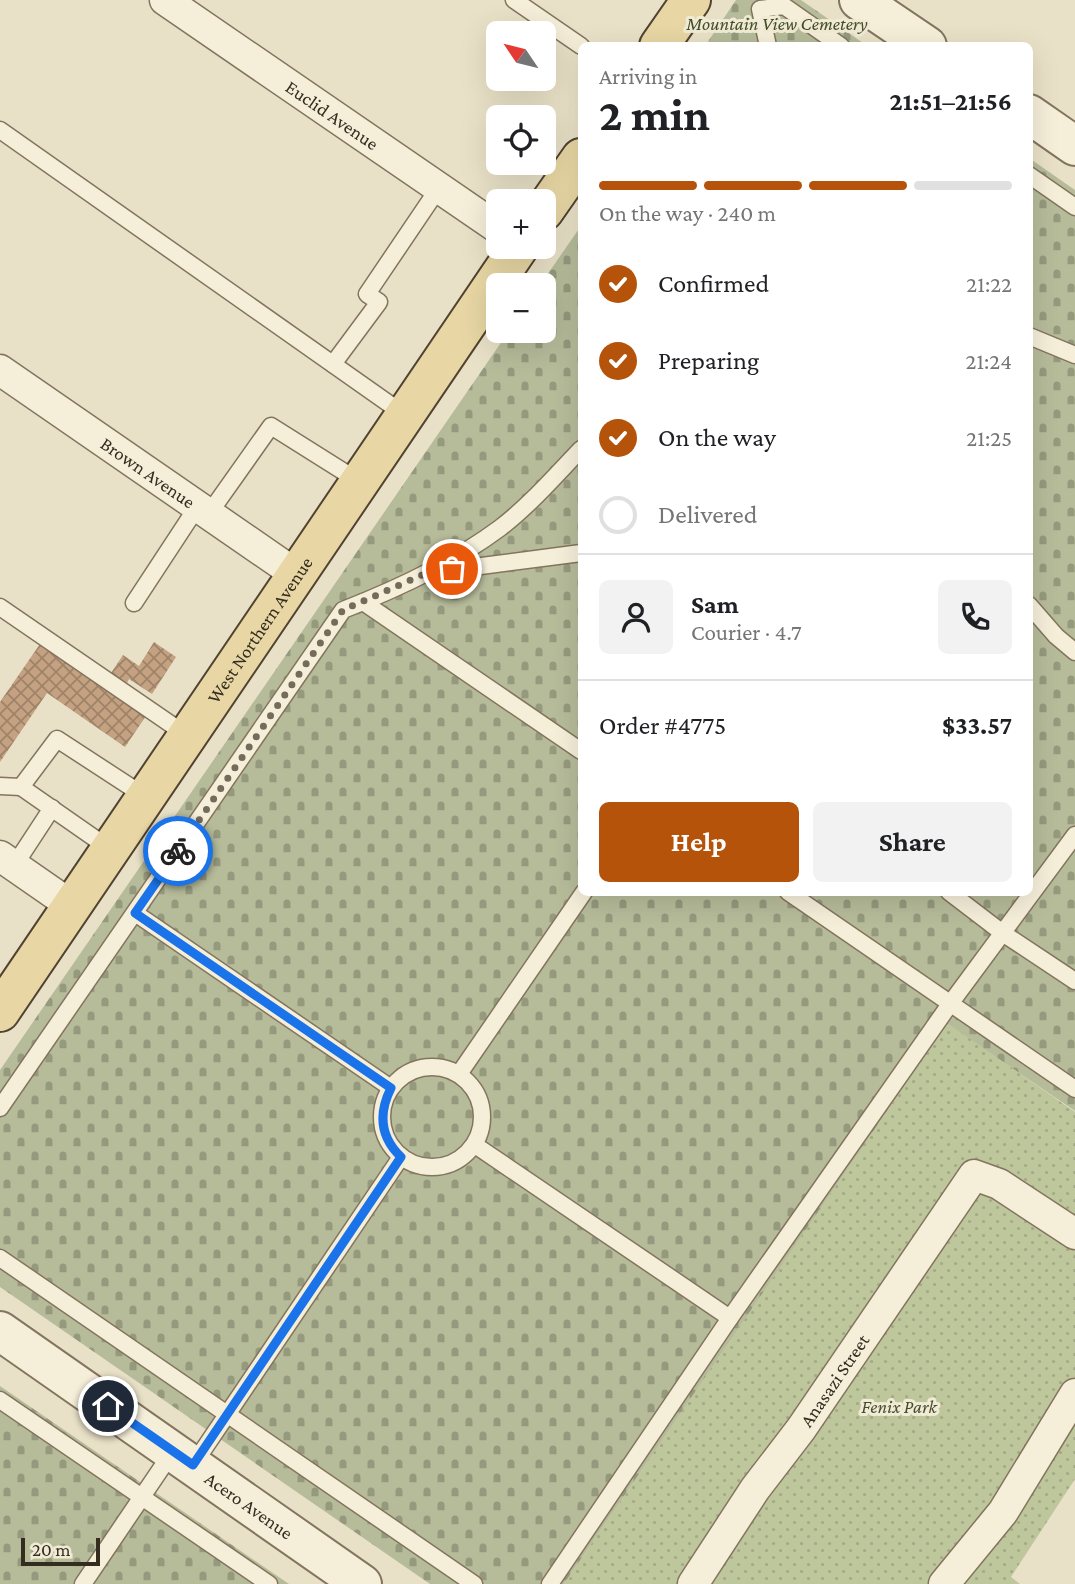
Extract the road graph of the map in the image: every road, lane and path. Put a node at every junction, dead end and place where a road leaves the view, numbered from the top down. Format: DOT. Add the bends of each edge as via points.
graph roads {
  1 [pos="165,0"];
  2 [pos="514,0"];
  3 [pos="691,0"];
  4 [pos="859,0"];
  5 [pos="662,42"];
  6 [pos="767,42"];
  7 [pos="835,42"];
  8 [pos="921,42"];
  9 [pos="578,44"];
  10 [pos="1033,117"];
  11 [pos="0,130"];
  12 [pos="1075,146"];
  13 [pos="578,162"];
  14 [pos="1033,178"];
  15 [pos="438,189"];
  16 [pos="556,194"];
  17 [pos="1075,207"];
  18 [pos="486,220"];
  19 [pos="511,259"];
  20 [pos="1033,338"];
  21 [pos="1075,355"];
  22 [pos="333,364"];
  23 [pos="0,370"];
  24 [pos="405,415"];
  25 [pos="578,452"];
  26 [pos="360,482"];
  27 [pos="203,511"];
  28 [pos="578,554"];
  29 [pos="429,572"];
  30 [pos="297,575"];
  31 [pos="363,602"];
  32 [pos="134,603"];
  33 [pos="0,607"];
  34 [pos="1033,610"];
  35 [pos="1033,628"];
  36 [pos="1056,636"];
  37 [pos="1075,652"];
  38 [pos="188,736"];
  39 [pos="578,749"];
  40 [pos="0,786"];
  41 [pos="21,787"];
  42 [pos="146,797"];
  43 [pos="52,808"];
  44 [pos="1075,835"];
  45 [pos="110,849"];
  46 [pos="7,861"];
  47 [pos="1033,893"];
  48 [pos="581,896"];
  49 [pos="794,896"];
  50 [pos="954,896"];
  51 [pos="1031,896"];
  52 [pos="72,906"];
  53 [pos="135,913"];
  54 [pos="1004,933"];
  55 [pos="1075,981"];
  56 [pos="5,992"];
  57 [pos="950,1004"];
  58 [pos="459,1074"];
  59 [pos="391,1088"];
  60 [pos="1075,1089"];
  61 [pos="0,1108"];
  62 [pos="475,1145"];
  63 [pos="401,1157"];
  64 [pos="1075,1234"];
  65 [pos="0,1258"];
  66 [pos="730,1318"];
  67 [pos="0,1331"];
  68 [pos="1075,1394"];
  69 [pos="0,1400"];
  70 [pos="227,1415"];
  71 [pos="183,1458"];
  72 [pos="142,1497"];
  73 [pos="83,1584"];
  74 [pos="269,1584"];
  75 [pos="362,1584"];
  76 [pos="474,1584"];
  77 [pos="550,1584"];
  78 [pos="693,1584"];
  79 [pos="944,1584"];
  1 -- 15 [label="street, Euclid Avenue"];
  2 -- 9 [label="lane"];
  3 -- 5 [label="main road"];
  4 -- 8 [label="street"];
  6 -- 7 [label="lane" via="760,9 784,6"];
  10 -- 12 [label="street"];
  11 -- 22 [label="lane"];
  13 -- 16 [label="main road"];
  14 -- 17 [label="lane"];
  15 -- 18 [label="street, Euclid Avenue"];
  15 -- 22 [label="lane" via="367,294 379,302"];
  19 -- 24 [label="main road, West Northern Avenue"];
  20 -- 21 [label="lane"];
  22 -- 24 [label="lane"];
  23 -- 27 [label="street, Brown Avenue"];
  24 -- 26 [label="main road, West Northern Avenue"];
  25 -- 29 [label="lane" via="500,528"];
  26 -- 27 [label="lane" via="271,426"];
  26 -- 30 [label="main road, West Northern Avenue"];
  27 -- 30 [label="street, Brown Avenue"];
  27 -- 32 [label="lane"];
  28 -- 29 [label="lane"];
  29 -- 31 [label="lane"];
  30 -- 38 [label="main road, West Northern Avenue"];
  31 -- 39 [label="lane"];
  31 -- 53 [label="lane" via="343,610"];
  33 -- 38 [label="lane"];
  34 -- 36 [label="lane"];
  35 -- 36 [label="lane"];
  36 -- 37 [label="lane"];
  38 -- 42 [label="main road, West Northern Avenue"];
  40 -- 41 [label="lane"];
  41 -- 42 [label="lane" via="57,739"];
  41 -- 43 [label="lane"];
  42 -- 45 [label="main road, West Northern Avenue"];
  43 -- 45 [label="lane"];
  43 -- 46 [label="lane"];
  44 -- 47 [label="lane"];
  45 -- 52 [label="main road, West Northern Avenue"];
  46 -- 52 [label="street"];
  48 -- 58 [label="lane"];
  49 -- 57 [label="lane"];
  50 -- 54 [label="lane"];
  51 -- 54 [label="lane"];
  52 -- 56 [label="main road, West Northern Avenue"];
  53 -- 59 [label="lane"];
  53 -- 61 [label="lane"];
  54 -- 55 [label="lane"];
  54 -- 57 [label="lane"];
  57 -- 60 [label="lane"];
  57 -- 66 [label="lane"];
  58 -- 59 [label="lane" via="439,1067 421,1068"];
  58 -- 62 [label="lane" via="473,1087 481,1104 482,1123"];
  59 -- 63 [label="lane" via="382,1123 386,1138"];
  62 -- 63 [label="lane" via="453,1163 435,1168 416,1166"];
  62 -- 66 [label="lane"];
  63 -- 70 [label="lane"];
  64 -- 78 [label="street, Anasazi Street" via="999,1184 974,1175"];
  65 -- 70 [label="lane"];
  66 -- 77 [label="lane"];
  67 -- 71 [label="street, Acero Avenue"];
  68 -- 79 [label="street" via="1003,1512"];
  69 -- 72 [label="lane"];
  70 -- 71 [label="lane"];
  70 -- 76 [label="lane"];
  71 -- 72 [label="lane"];
  71 -- 75 [label="street, Acero Avenue"];
  72 -- 73 [label="lane"];
  72 -- 74 [label="lane"];
}
